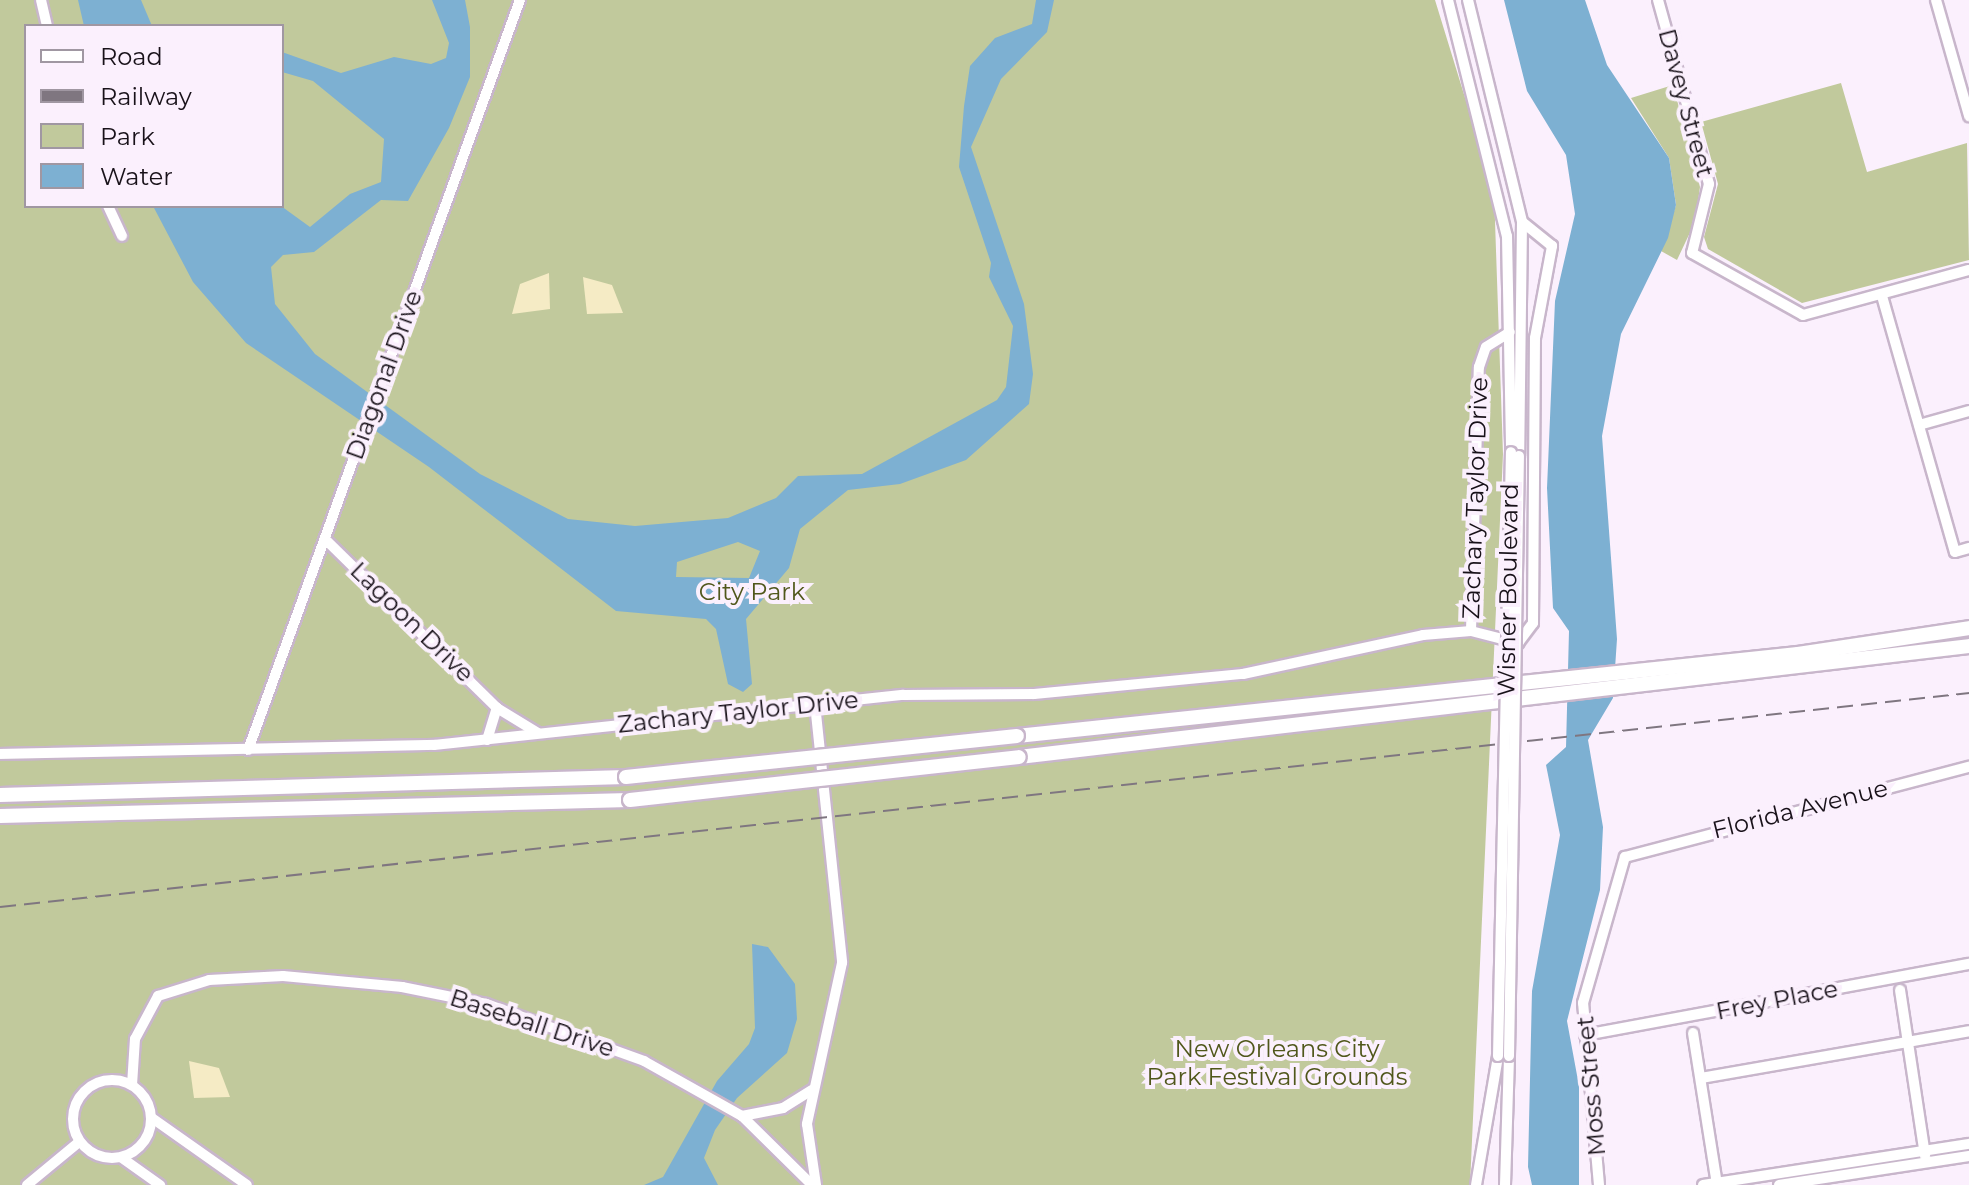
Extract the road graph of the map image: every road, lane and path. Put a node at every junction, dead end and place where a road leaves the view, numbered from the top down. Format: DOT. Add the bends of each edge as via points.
graph roads {
  1 [pos="41,0"];
  2 [pos="520,0"];
  3 [pos="1448,0"];
  4 [pos="1468,0"];
  5 [pos="1658,0"];
  6 [pos="1937,0"];
  7 [pos="47,24"];
  8 [pos="1969,116"];
  9 [pos="1508,153"];
  10 [pos="1492,156"];
  11 [pos="109,208"];
  12 [pos="1522,222"];
  13 [pos="1541,231"];
  14 [pos="122,236"];
  15 [pos="1524,244"];
  16 [pos="1969,270"];
  17 [pos="1882,296"];
  18 [pos="1510,332"];
  19 [pos="1486,347"];
  20 [pos="1509,356"];
  21 [pos="1969,411"];
  22 [pos="1919,425"];
  23 [pos="1515,454"];
  24 [pos="325,539"];
  25 [pos="1969,548"];
  26 [pos="1969,628"];
  27 [pos="1471,631"];
  28 [pos="1969,646"];
  29 [pos="815,704"];
  30 [pos="497,708"];
  31 [pos="538,733"];
  32 [pos="487,740"];
  33 [pos="248,750"];
  34 [pos="0,754"];
  35 [pos="1969,767"];
  36 [pos="0,795"];
  37 [pos="0,816"];
  38 [pos="1631,852"];
  39 [pos="1969,964"];
  40 [pos="1900,990"];
  41 [pos="1969,1031"];
  42 [pos="1693,1033"];
  43 [pos="1585,1035"];
  44 [pos="1908,1042"];
  45 [pos="1503,1056"];
  46 [pos="1701,1078"];
  47 [pos="132,1085"];
  48 [pos="812,1090"];
  49 [pos="739,1114"];
  50 [pos="152,1118"];
  51 [pos="79,1142"];
  52 [pos="1969,1144"];
  53 [pos="1925,1156"];
  54 [pos="1969,1156"];
  55 [pos="122,1158"];
  56 [pos="1717,1184"];
  57 [pos="27,1185"];
  58 [pos="160,1185"];
  59 [pos="247,1185"];
  60 [pos="814,1185"];
  61 [pos="1476,1185"];
  62 [pos="1505,1185"];
  63 [pos="1599,1185"];
  64 [pos="1703,1185"];
  65 [pos="1779,1185"];
  1 -- 7 [label="street"];
  2 -- 24 [label="street, Diagonal Drive"];
  3 -- 10 [label="street, Wisner Boulevard"];
  4 -- 9 [label="street, Wisner Boulevard"];
  5 -- 17 [label="street, Davey Street" via="1709,184 1692,253 1795,313"];
  6 -- 8 [label="street"];
  9 -- 10 [label="street"];
  9 -- 12 [label="street, Wisner Boulevard"];
  10 -- 18 [label="street, Wisner Boulevard" via="1507,236"];
  11 -- 14 [label="street"];
  12 -- 13 [label="street"];
  12 -- 15 [label="street, Wisner Boulevard"];
  13 -- 15 [label="street"];
  13 -- 27 [label="street, Zachary Taylor Drive" via="1552,246 1535,338 1533,623 1507,645"];
  15 -- 23 [label="street, Wisner Boulevard"];
  16 -- 17 [label="street"];
  17 -- 22 [label="street"];
  18 -- 19 [label="street, Zachary Taylor Drive"];
  18 -- 20 [label="street, Wisner Boulevard"];
  19 -- 20 [label="street"];
  19 -- 27 [label="street, Zachary Taylor Drive" via="1479,367"];
  20 -- 23 [label="street, Wisner Boulevard"];
  21 -- 22 [label="street"];
  22 -- 25 [label="street" via="1955,552"];
  23 -- 45 [label="street, Wisner Boulevard, bridge"];
  24 -- 30 [label="street, Lagoon Drive"];
  24 -- 33 [label="street, Diagonal Drive"];
  26 -- 36 [label="highway, bridge" via="1551,680 626,777"];
  27 -- 29 [label="street, Zachary Taylor Drive" via="1243,674"];
  28 -- 37 [label="highway, bridge" via="1548,700 630,800"];
  29 -- 31 [label="street, Zachary Taylor Drive"];
  29 -- 48 [label="street" via="842,963"];
  30 -- 31 [label="street, Lagoon Drive"];
  30 -- 32 [label="street"];
  31 -- 32 [label="street, Zachary Taylor Drive"];
  32 -- 33 [label="street, Zachary Taylor Drive"];
  33 -- 34 [label="street, Zachary Taylor Drive"];
  35 -- 38 [label="street, Florida Avenue"];
  38 -- 43 [label="street, Moss Street" via="1585,991"];
  39 -- 43 [label="street, Frey Place"];
  40 -- 44 [label="street"];
  41 -- 44 [label="street"];
  42 -- 46 [label="street"];
  43 -- 63 [label="street, Moss Street"];
  44 -- 46 [label="street"];
  44 -- 53 [label="street"];
  45 -- 61 [label="street, Wisner Boulevard"];
  45 -- 62 [label="street, Wisner Boulevard"];
  46 -- 56 [label="street"];
  47 -- 49 [label="street, Baseball Drive" via="135,1039 158,996 231,978 354,981 486,1004 594,1041"];
  47 -- 50 [label="street"];
  47 -- 51 [label="street" via="106,1080 82,1092 72,1117"];
  48 -- 49 [label="street" via="783,1108"];
  48 -- 60 [label="street" via="807,1139"];
  49 -- 60 [label="street, Baseball Drive"];
  50 -- 55 [label="street" via="144,1143"];
  50 -- 59 [label="street"];
  51 -- 55 [label="street" via="98,1157"];
  51 -- 57 [label="street"];
  52 -- 53 [label="street"];
  53 -- 54 [label="street"];
  53 -- 56 [label="street"];
  53 -- 65 [label="street"];
  55 -- 58 [label="street"];
  56 -- 64 [label="street"];
}
